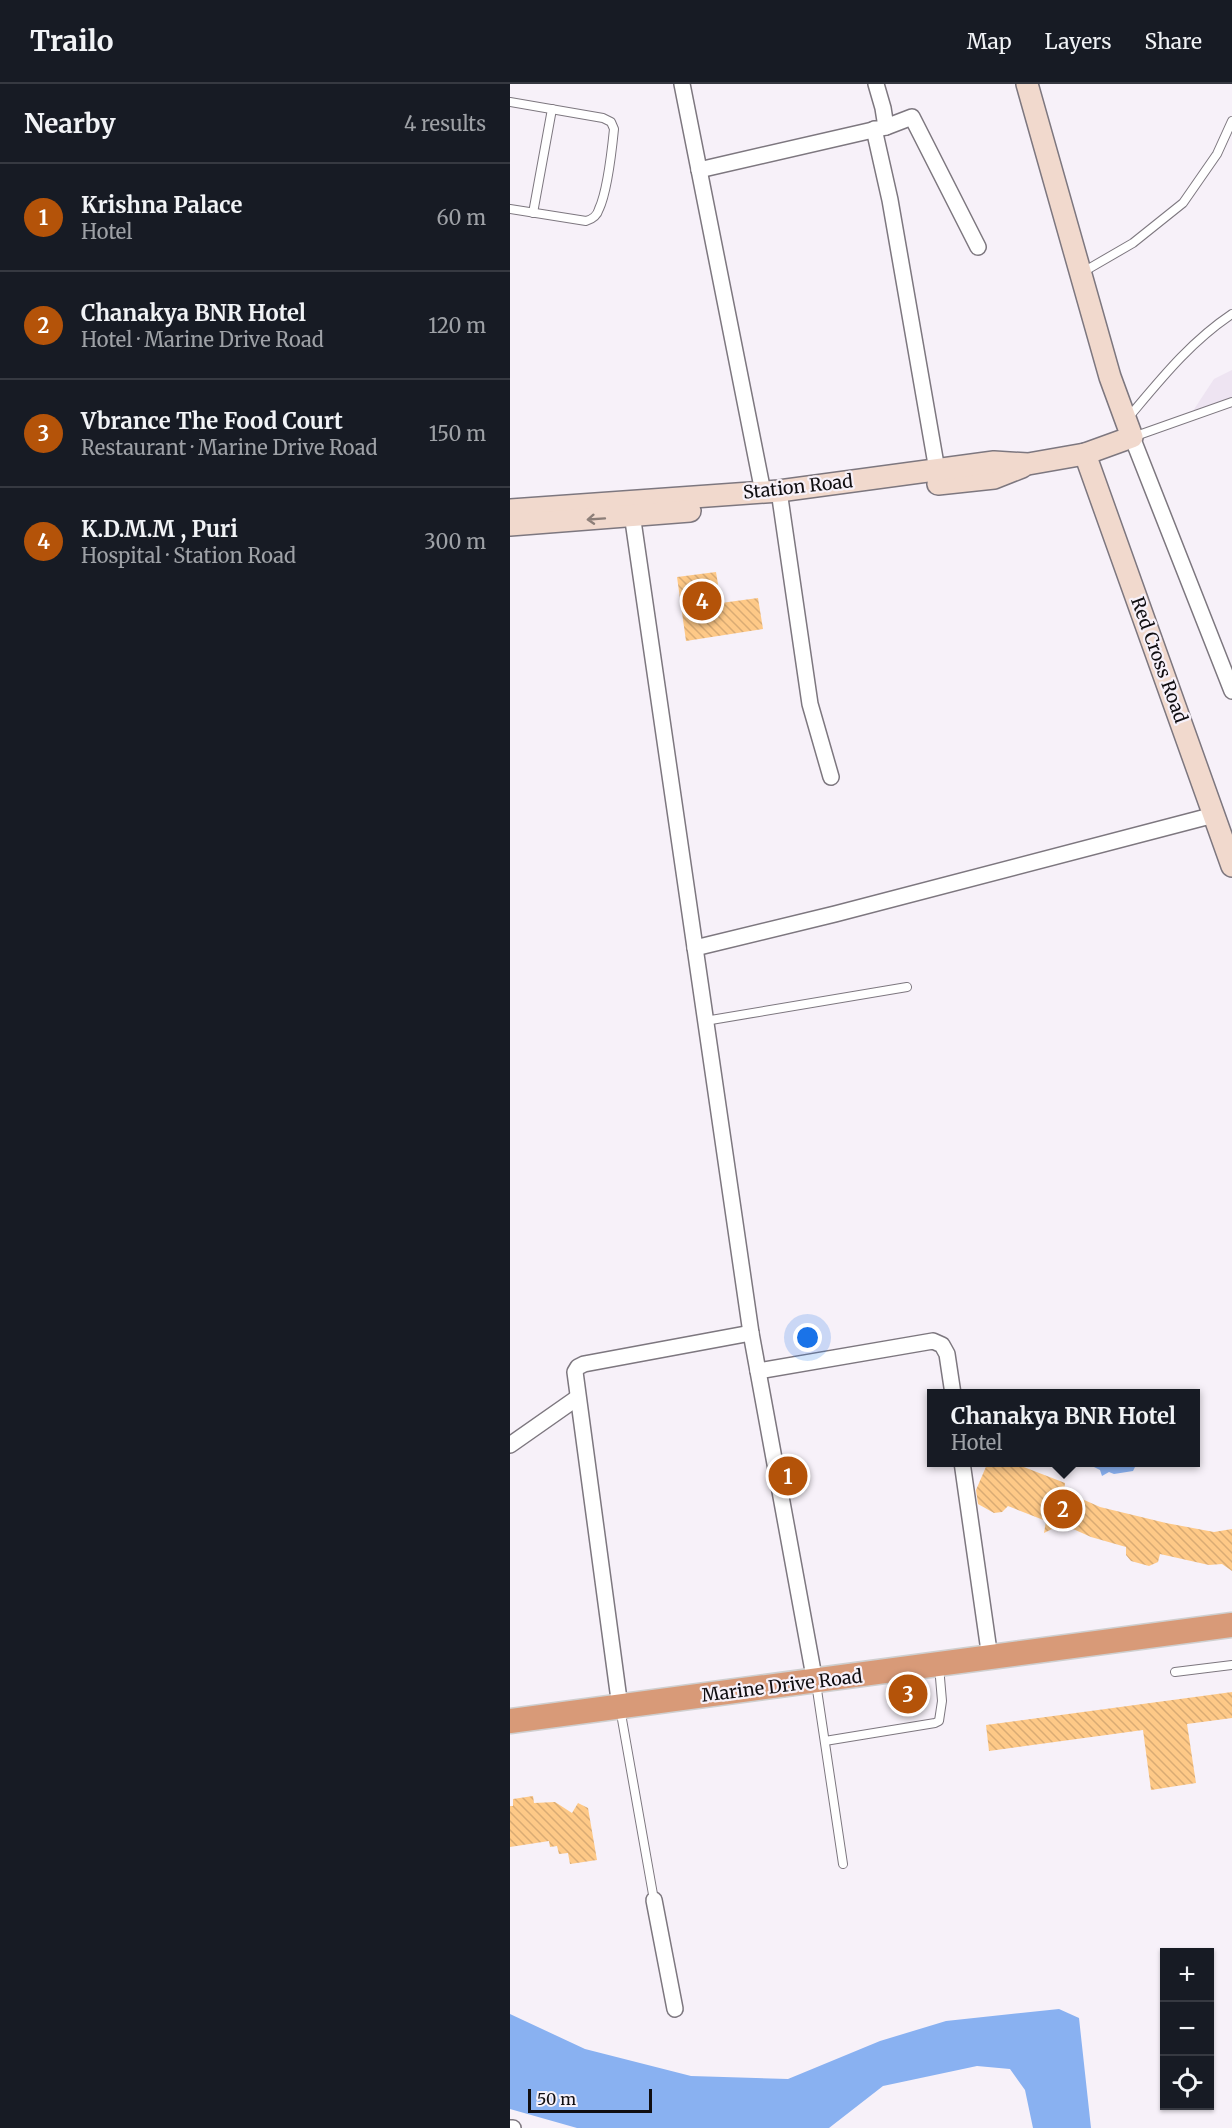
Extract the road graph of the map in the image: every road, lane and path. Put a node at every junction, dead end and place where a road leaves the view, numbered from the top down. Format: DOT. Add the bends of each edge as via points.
graph roads {
  1 [pos="682,84"];
  2 [pos="876,84"];
  3 [pos="1027,84"];
  4 [pos="510,102"];
  5 [pos="552,110"];
  6 [pos="1232,121"];
  7 [pos="880,128"];
  8 [pos="699,170"];
  9 [pos="510,209"];
  10 [pos="533,213"];
  11 [pos="978,247"];
  12 [pos="1080,274"];
  13 [pos="1232,314"];
  14 [pos="1232,402"];
  15 [pos="1128,430"];
  16 [pos="1085,454"];
  17 [pos="1028,464"];
  18 [pos="937,470"];
  19 [pos="774,495"];
  20 [pos="632,509"];
  21 [pos="510,510"];
  22 [pos="510,525"];
  23 [pos="1232,691"];
  24 [pos="831,777"];
  25 [pos="1214,815"];
  26 [pos="1232,866"];
  27 [pos="695,948"];
  28 [pos="907,987"];
  29 [pos="705,1021"];
  30 [pos="751,1333"];
  31 [pos="758,1371"];
  32 [pos="952,1389"];
  33 [pos="577,1398"];
  34 [pos="510,1445"];
  35 [pos="963,1467"];
  36 [pos="1232,1625"];
  37 [pos="990,1658"];
  38 [pos="939,1665"];
  39 [pos="1232,1665"];
  40 [pos="1175,1672"];
  41 [pos="816,1682"];
  42 [pos="620,1707"];
  43 [pos="510,1721"];
  44 [pos="825,1741"];
  45 [pos="843,1864"];
  46 [pos="654,1900"];
  47 [pos="675,2009"];
  1 -- 8 [label="street"];
  2 -- 7 [label="street" via="883,108"];
  3 -- 12 [label="main road"];
  4 -- 5 [label="lane"];
  5 -- 10 [label="lane"];
  5 -- 10 [label="lane" via="611,122 612,149 602,199 593,219"];
  6 -- 12 [label="lane" via="1217,154 1184,202 1133,243"];
  7 -- 8 [label="street"];
  7 -- 11 [label="street" via="912,117"];
  7 -- 18 [label="street"];
  8 -- 19 [label="street"];
  9 -- 10 [label="lane"];
  12 -- 15 [label="main road"];
  13 -- 15 [label="lane" via="1176,361"];
  14 -- 15 [label="lane"];
  15 -- 16 [label="main road, Station Road"];
  15 -- 23 [label="street"];
  16 -- 17 [label="main road, Station Road"];
  16 -- 25 [label="main road, Red Cross Road"];
  17 -- 18 [label="main road, Station Road" via="994,462"];
  17 -- 19 [label="main road" via="994,478"];
  18 -- 19 [label="main road, Station Road"];
  19 -- 20 [label="main road, Station Road"];
  19 -- 24 [label="street" via="810,704"];
  20 -- 21 [label="main road, Station Road"];
  20 -- 22 [label="main road, one-way"];
  20 -- 27 [label="street"];
  25 -- 26 [label="main road, Red Cross Road"];
  25 -- 27 [label="street"];
  27 -- 29 [label="street"];
  28 -- 29 [label="lane"];
  29 -- 30 [label="street"];
  30 -- 31 [label="street"];
  30 -- 33 [label="street" via="578,1366"];
  31 -- 32 [label="street" via="933,1341 942,1345 947,1354"];
  31 -- 41 [label="street"];
  33 -- 34 [label="street"];
  33 -- 42 [label="street"];
  35 -- 37 [label="street"];
  36 -- 37 [label="highway, Marine Drive Road"];
  37 -- 38 [label="highway, Marine Drive Road"];
  38 -- 41 [label="highway, Marine Drive Road"];
  38 -- 44 [label="lane" via="942,1713 935,1723"];
  39 -- 40 [label="lane"];
  41 -- 42 [label="highway, Marine Drive Road"];
  41 -- 44 [label="lane"];
  42 -- 43 [label="highway, Marine Drive Road"];
  42 -- 46 [label="lane"];
  44 -- 45 [label="lane"];
  46 -- 47 [label="street"];
}
